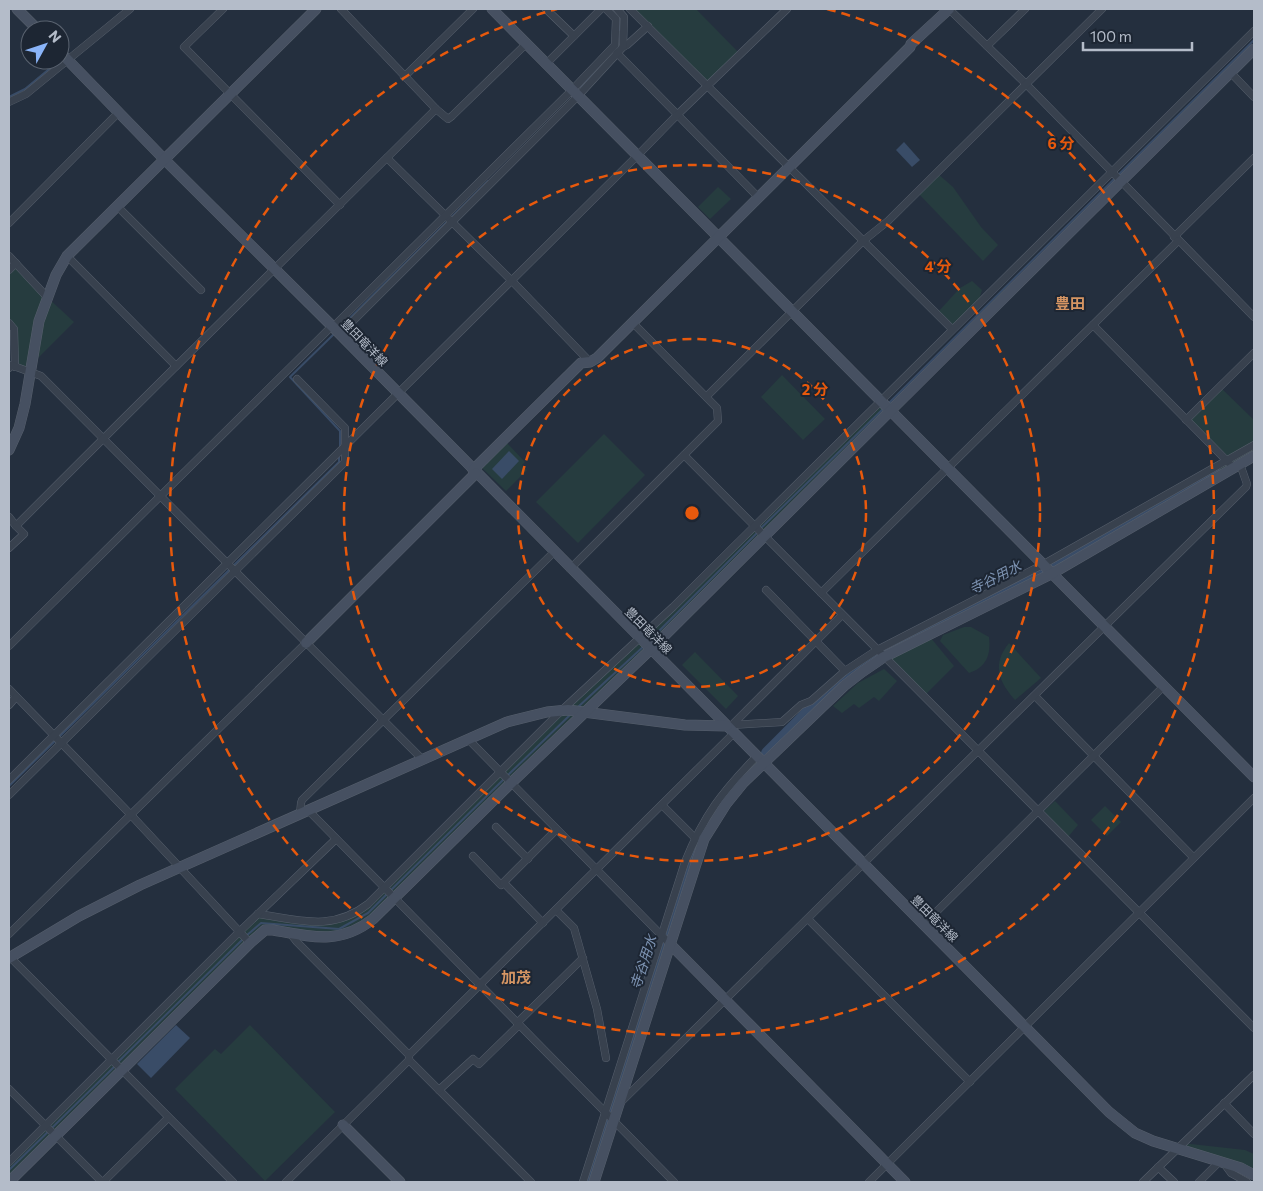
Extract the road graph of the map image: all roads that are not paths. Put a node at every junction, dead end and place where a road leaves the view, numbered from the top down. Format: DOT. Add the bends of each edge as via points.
graph roads {
  1 [pos="17,9"];
  2 [pos="130,9"];
  3 [pos="223,9"];
  4 [pos="316,9"];
  5 [pos="341,9"];
  6 [pos="473,9"];
  7 [pos="492,9"];
  8 [pos="546,9"];
  9 [pos="601,9"];
  10 [pos="606,9"];
  11 [pos="617,9"];
  12 [pos="630,9"];
  13 [pos="787,9"];
  14 [pos="949,9"];
  15 [pos="1025,9"];
  16 [pos="1102,9"];
  17 [pos="28,20"];
  18 [pos="648,26"];
  19 [pos="1254,31"];
  20 [pos="574,36"];
  21 [pos="526,44"];
  22 [pos="987,46"];
  23 [pos="623,47"];
  24 [pos="1254,50"];
  25 [pos="617,53"];
  26 [pos="70,58"];
  27 [pos="70,62"];
  28 [pos="546,64"];
  29 [pos="56,70"];
  30 [pos="1231,73"];
  31 [pos="404,77"];
  32 [pos="1026,84"];
  33 [pos="707,86"];
  34 [pos="575,93"];
  35 [pos="230,95"];
  36 [pos="1254,97"];
  37 [pos="9,102"];
  38 [pos="436,109"];
  39 [pos="119,112"];
  40 [pos="676,116"];
  41 [pos="638,155"];
  42 [pos="387,158"];
  43 [pos="1254,158"];
  44 [pos="164,159"];
  45 [pos="789,166"];
  46 [pos="1111,172"];
  47 [pos="1121,182"];
  48 [pos="759,198"];
  49 [pos="340,205"];
  50 [pos="117,206"];
  51 [pos="446,216"];
  52 [pos="452,222"];
  53 [pos="9,223"];
  54 [pos="720,237"];
  55 [pos="1176,239"];
  56 [pos="863,241"];
  57 [pos="9,256"];
  58 [pos="67,256"];
  59 [pos="16,263"];
  60 [pos="9,270"];
  61 [pos="275,270"];
  62 [pos="512,281"];
  63 [pos="201,290"];
  64 [pos="47,297"];
  65 [pos="792,312"];
  66 [pos="1253,313"];
  67 [pos="632,322"];
  68 [pos="9,323"];
  69 [pos="1093,325"];
  70 [pos="952,329"];
  71 [pos="336,330"];
  72 [pos="1254,353"];
  73 [pos="590,362"];
  74 [pos="176,366"];
  75 [pos="12,367"];
  76 [pos="29,373"];
  77 [pos="298,378"];
  78 [pos="398,394"];
  79 [pos="707,396"];
  80 [pos="881,401"];
  81 [pos="891,410"];
  82 [pos="1186,420"];
  83 [pos="104,437"];
  84 [pos="346,445"];
  85 [pos="1254,445"];
  86 [pos="9,450"];
  87 [pos="684,455"];
  88 [pos="1254,456"];
  89 [pos="1232,464"];
  90 [pos="948,468"];
  91 [pos="474,472"];
  92 [pos="161,495"];
  93 [pos="9,517"];
  94 [pos="16,526"];
  95 [pos="754,527"];
  96 [pos="764,536"];
  97 [pos="9,548"];
  98 [pos="554,552"];
  99 [pos="228,563"];
  100 [pos="1048,568"];
  101 [pos="570,569"];
  102 [pos="235,571"];
  103 [pos="766,590"];
  104 [pos="821,593"];
  105 [pos="842,615"];
  106 [pos="1105,626"];
  107 [pos="815,642"];
  108 [pos="306,643"];
  109 [pos="645,643"];
  110 [pos="9,646"];
  111 [pos="880,653"];
  112 [pos="845,671"];
  113 [pos="1164,686"];
  114 [pos="9,690"];
  115 [pos="1035,696"];
  116 [pos="16,697"];
  117 [pos="9,705"];
  118 [pos="561,710"];
  119 [pos="587,711"];
  120 [pos="383,720"];
  121 [pos="730,728"];
  122 [pos="52,736"];
  123 [pos="468,739"];
  124 [pos="62,744"];
  125 [pos="978,752"];
  126 [pos="1093,757"];
  127 [pos="760,759"];
  128 [pos="423,760"];
  129 [pos="1252,772"];
  130 [pos="500,773"];
  131 [pos="9,780"];
  132 [pos="510,784"];
  133 [pos="9,796"];
  134 [pos="1254,798"];
  135 [pos="662,805"];
  136 [pos="304,812"];
  137 [pos="1038,812"];
  138 [pos="131,815"];
  139 [pos="496,827"];
  140 [pos="556,830"];
  141 [pos="695,838"];
  142 [pos="336,839"];
  143 [pos="473,856"];
  144 [pos="1194,857"];
  145 [pos="528,859"];
  146 [pos="864,863"];
  147 [pos="179,867"];
  148 [pos="596,870"];
  149 [pos="504,882"];
  150 [pos="384,888"];
  151 [pos="394,899"];
  152 [pos="556,910"];
  153 [pos="1138,912"];
  154 [pos="258,914"];
  155 [pos="286,918"];
  156 [pos="808,919"];
  157 [pos="543,923"];
  158 [pos="923,925"];
  159 [pos="240,932"];
  160 [pos="287,932"];
  161 [pos="9,934"];
  162 [pos="665,940"];
  163 [pos="250,943"];
  164 [pos="9,957"];
  165 [pos="583,958"];
  166 [pos="480,986"];
  167 [pos="726,1000"];
  168 [pos="518,1024"];
  169 [pos="1025,1026"];
  170 [pos="1254,1028"];
  171 [pos="409,1058"];
  172 [pos="606,1058"];
  173 [pos="111,1060"];
  174 [pos="122,1070"];
  175 [pos="1254,1075"];
  176 [pos="970,1082"];
  177 [pos="9,1089"];
  178 [pos="439,1090"];
  179 [pos="1224,1103"];
  180 [pos="617,1106"];
  181 [pos="609,1116"];
  182 [pos="168,1118"];
  183 [pos="46,1125"];
  184 [pos="343,1125"];
  185 [pos="1254,1134"];
  186 [pos="56,1135"];
  187 [pos="1176,1149"];
  188 [pos="9,1162"];
  189 [pos="1221,1162"];
  190 [pos="888,1164"];
  191 [pos="1158,1166"];
  192 [pos="1254,1175"];
  193 [pos="9,1182"];
  194 [pos="102,1182"];
  195 [pos="233,1182"];
  196 [pos="286,1182"];
  197 [pos="400,1182"];
  198 [pos="531,1182"];
  199 [pos="583,1182"];
  200 [pos="594,1182"];
  201 [pos="674,1182"];
  202 [pos="869,1182"];
  203 [pos="906,1182"];
  204 [pos="1142,1182"];
  205 [pos="1174,1182"];
  206 [pos="1199,1182"];
  207 [pos="1247,1182"];
  1 -- 17 [label="street"];
  2 -- 26 [label="street"];
  3 -- 35 [label="street" via="184,47"];
  4 -- 35 [label="street"];
  5 -- 31 [label="street"];
  6 -- 31 [label="street"];
  7 -- 21 [label="street"];
  8 -- 20 [label="street"];
  9 -- 20 [label="street"];
  10 -- 34 [label="street" via="616,19 615,45"];
  11 -- 23 [label="street" via="624,17"];
  12 -- 18 [label="street"];
  13 -- 33 [label="street"];
  14 -- 22 [label="street"];
  14 -- 45 [label="street"];
  15 -- 22 [label="street"];
  16 -- 32 [label="street"];
  18 -- 23 [label="street"];
  18 -- 33 [label="street"];
  19 -- 46 [label="street"];
  20 -- 28 [label="street"];
  21 -- 28 [label="street"];
  21 -- 38 [label="street" via="452,116 448,118"];
  22 -- 32 [label="street"];
  23 -- 25 [label="street"];
  24 -- 30 [label="street"];
  25 -- 34 [label="street"];
  25 -- 40 [label="street"];
  27 -- 39 [label="street, 豊田竜洋線"];
  28 -- 34 [label="street"];
  29 -- 37 [label="street" via="26,94"];
  30 -- 36 [label="street"];
  30 -- 47 [label="street"];
  31 -- 38 [label="street"];
  32 -- 46 [label="street"];
  32 -- 56 [label="street" via="888,221"];
  33 -- 40 [label="street"];
  33 -- 45 [label="street"];
  34 -- 41 [label="street"];
  34 -- 51 [label="street"];
  34 -- 52 [label="street"];
  35 -- 44 [label="street"];
  35 -- 49 [label="street"];
  38 -- 42 [label="street"];
  39 -- 44 [label="street, 豊田竜洋線"];
  39 -- 53 [label="street"];
  40 -- 41 [label="street"];
  40 -- 48 [label="street"];
  41 -- 54 [label="street"];
  41 -- 62 [label="street"];
  42 -- 49 [label="street"];
  42 -- 51 [label="street"];
  43 -- 55 [label="street"];
  44 -- 50 [label="street"];
  44 -- 61 [label="street, 豊田竜洋線"];
  45 -- 48 [label="street"];
  45 -- 56 [label="street"];
  46 -- 47 [label="street"];
  46 -- 70 [label="street"];
  47 -- 55 [label="street"];
  47 -- 81 [label="street"];
  48 -- 54 [label="street"];
  49 -- 61 [label="street"];
  50 -- 58 [label="street"];
  50 -- 63 [label="street"];
  51 -- 52 [label="street"];
  51 -- 71 [label="street"];
  52 -- 62 [label="street"];
  52 -- 71 [label="street"];
  54 -- 65 [label="street"];
  54 -- 67 [label="street"];
  55 -- 66 [label="street"];
  55 -- 69 [label="street"];
  56 -- 65 [label="street"];
  56 -- 70 [label="street"];
  57 -- 59 [label="street"];
  58 -- 64 [label="street"];
  58 -- 74 [label="street"];
  59 -- 60 [label="street"];
  59 -- 64 [label="street"];
  61 -- 71 [label="street, 豊田竜洋線"];
  61 -- 74 [label="street"];
  62 -- 73 [label="street"];
  62 -- 78 [label="street"];
  64 -- 76 [label="street" via="38,321"];
  65 -- 79 [label="street"];
  65 -- 80 [label="street"];
  67 -- 73 [label="street"];
  67 -- 79 [label="street"];
  68 -- 75 [label="street" via="14,329"];
  69 -- 82 [label="street"];
  69 -- 90 [label="street"];
  70 -- 80 [label="street"];
  71 -- 78 [label="street, 豊田竜洋線"];
  71 -- 92 [label="street"];
  72 -- 82 [label="street"];
  73 -- 91 [label="street" via="581,363"];
  74 -- 83 [label="street"];
  75 -- 76 [label="street"];
  76 -- 83 [label="street" via="41,376"];
  76 -- 86 [label="street" via="19,428"];
  77 -- 84 [label="street" via="345,428"];
  78 -- 84 [label="street"];
  78 -- 91 [label="street, 豊田竜洋線"];
  79 -- 87 [label="street" via="717,408 718,421"];
  80 -- 81 [label="street"];
  80 -- 95 [label="street"];
  81 -- 90 [label="street"];
  81 -- 96 [label="street"];
  82 -- 89 [label="street"];
  83 -- 92 [label="street"];
  83 -- 94 [label="street"];
  84 -- 99 [label="street"];
  84 -- 102 [label="street" via="345,462"];
  85 -- 89 [label="street"];
  87 -- 95 [label="street"];
  87 -- 101 [label="street"];
  88 -- 89 [label="street"];
  89 -- 100 [label="street"];
  89 -- 106 [label="street" via="1248,484 1246,487"];
  90 -- 100 [label="street"];
  90 -- 104 [label="street"];
  91 -- 98 [label="street, 豊田竜洋線"];
  91 -- 108 [label="street"];
  92 -- 99 [label="street"];
  92 -- 110 [label="street"];
  93 -- 94 [label="street"];
  94 -- 97 [label="street" via="24,534"];
  95 -- 96 [label="street"];
  95 -- 109 [label="street"];
  96 -- 104 [label="street"];
  96 -- 109 [label="street"];
  98 -- 101 [label="street, 豊田竜洋線"];
  98 -- 120 [label="street"];
  99 -- 102 [label="street"];
  99 -- 122 [label="street"];
  100 -- 106 [label="street"];
  100 -- 111 [label="street"];
  101 -- 109 [label="street, 豊田竜洋線"];
  102 -- 108 [label="street"];
  102 -- 124 [label="street"];
  103 -- 107 [label="street"];
  104 -- 105 [label="street"];
  105 -- 107 [label="street"];
  105 -- 111 [label="street"];
  106 -- 113 [label="street"];
  106 -- 115 [label="street"];
  107 -- 112 [label="street"];
  107 -- 121 [label="street"];
  108 -- 120 [label="street"];
  108 -- 138 [label="street"];
  109 -- 118 [label="street"];
  109 -- 119 [label="street"];
  109 -- 121 [label="street, 豊田竜洋線"];
  111 -- 112 [label="street"];
  111 -- 125 [label="street"];
  111 -- 127 [label="street"];
  112 -- 121 [label="street" via="782,722"];
  113 -- 126 [label="street"];
  113 -- 129 [label="street"];
  114 -- 116 [label="street"];
  115 -- 125 [label="street"];
  115 -- 126 [label="street"];
  116 -- 117 [label="street"];
  116 -- 122 [label="street"];
  118 -- 119 [label="street"];
  118 -- 123 [label="street" via="514,720"];
  118 -- 130 [label="street"];
  119 -- 121 [label="street"];
  119 -- 132 [label="street"];
  120 -- 128 [label="street"];
  120 -- 136 [label="street" via="302,800"];
  121 -- 127 [label="street, 豊田竜洋線"];
  121 -- 135 [label="street"];
  122 -- 124 [label="street"];
  122 -- 131 [label="street"];
  123 -- 128 [label="street"];
  123 -- 130 [label="street"];
  124 -- 133 [label="street"];
  124 -- 138 [label="street"];
  125 -- 137 [label="street"];
  125 -- 146 [label="street"];
  126 -- 137 [label="street"];
  126 -- 144 [label="street"];
  127 -- 141 [label="street" via="731,782"];
  127 -- 146 [label="street, 豊田竜洋線"];
  127 -- 162 [label="street" via="704,839"];
  128 -- 136 [label="street"];
  130 -- 132 [label="street"];
  130 -- 150 [label="street"];
  132 -- 140 [label="street"];
  132 -- 151 [label="street"];
  134 -- 144 [label="street"];
  135 -- 141 [label="street"];
  135 -- 148 [label="street"];
  136 -- 142 [label="street"];
  136 -- 147 [label="street"];
  137 -- 153 [label="street"];
  137 -- 158 [label="street"];
  138 -- 147 [label="street"];
  138 -- 161 [label="street"];
  139 -- 145 [label="street"];
  140 -- 145 [label="street"];
  140 -- 148 [label="street"];
  141 -- 162 [label="street" via="685,862"];
  142 -- 150 [label="street"];
  142 -- 154 [label="street"];
  143 -- 149 [label="street" via="501,885"];
  144 -- 153 [label="street"];
  145 -- 149 [label="street"];
  146 -- 156 [label="street"];
  146 -- 158 [label="street, 豊田竜洋線"];
  147 -- 159 [label="street"];
  147 -- 164 [label="street" via="79,916"];
  148 -- 152 [label="street"];
  148 -- 162 [label="street"];
  149 -- 157 [label="street"];
  150 -- 151 [label="street"];
  150 -- 155 [label="street" via="347,918 314,922"];
  151 -- 160 [label="street" via="361,929 348,934 321,938"];
  151 -- 166 [label="street"];
  152 -- 157 [label="street"];
  152 -- 165 [label="street" via="574,928"];
  153 -- 169 [label="street"];
  153 -- 170 [label="street"];
  154 -- 155 [label="street"];
  154 -- 159 [label="street"];
  155 -- 160 [label="street"];
  156 -- 167 [label="street"];
  156 -- 176 [label="street"];
  157 -- 166 [label="street"];
  158 -- 169 [label="street, 豊田竜洋線"];
  159 -- 163 [label="street"];
  159 -- 173 [label="street"];
  160 -- 163 [label="street" via="265,930"];
  160 -- 171 [label="street"];
  162 -- 167 [label="street"];
  162 -- 180 [label="street"];
  162 -- 181 [label="street"];
  163 -- 174 [label="street"];
  164 -- 173 [label="street"];
  165 -- 168 [label="street"];
  165 -- 172 [label="street"];
  166 -- 168 [label="street"];
  166 -- 171 [label="street"];
  167 -- 180 [label="street"];
  167 -- 190 [label="street"];
  168 -- 178 [label="street" via="478,1064 473,1059"];
  168 -- 181 [label="street"];
  169 -- 176 [label="street"];
  169 -- 187 [label="street, 豊田竜洋線" via="1109,1112 1135,1133"];
  171 -- 178 [label="street"];
  171 -- 184 [label="street"];
  173 -- 174 [label="street"];
  173 -- 183 [label="street"];
  174 -- 182 [label="street"];
  174 -- 186 [label="street"];
  175 -- 179 [label="street"];
  176 -- 190 [label="street"];
  177 -- 183 [label="street"];
  178 -- 198 [label="street"];
  179 -- 185 [label="street"];
  179 -- 187 [label="street"];
  180 -- 181 [label="street"];
  181 -- 199 [label="street"];
  181 -- 200 [label="street"];
  181 -- 201 [label="street"];
  182 -- 194 [label="street"];
  182 -- 195 [label="street"];
  183 -- 186 [label="street"];
  183 -- 188 [label="street"];
  184 -- 196 [label="street"];
  184 -- 197 [label="street"];
  186 -- 193 [label="street"];
  186 -- 194 [label="street"];
  187 -- 189 [label="street, 豊田竜洋線"];
  187 -- 191 [label="street"];
  189 -- 192 [label="street, 豊田竜洋線"];
  189 -- 206 [label="street"];
  189 -- 207 [label="street" via="1231,1174"];
  190 -- 202 [label="street"];
  190 -- 203 [label="street"];
  191 -- 204 [label="street"];
  191 -- 205 [label="street"];
}
